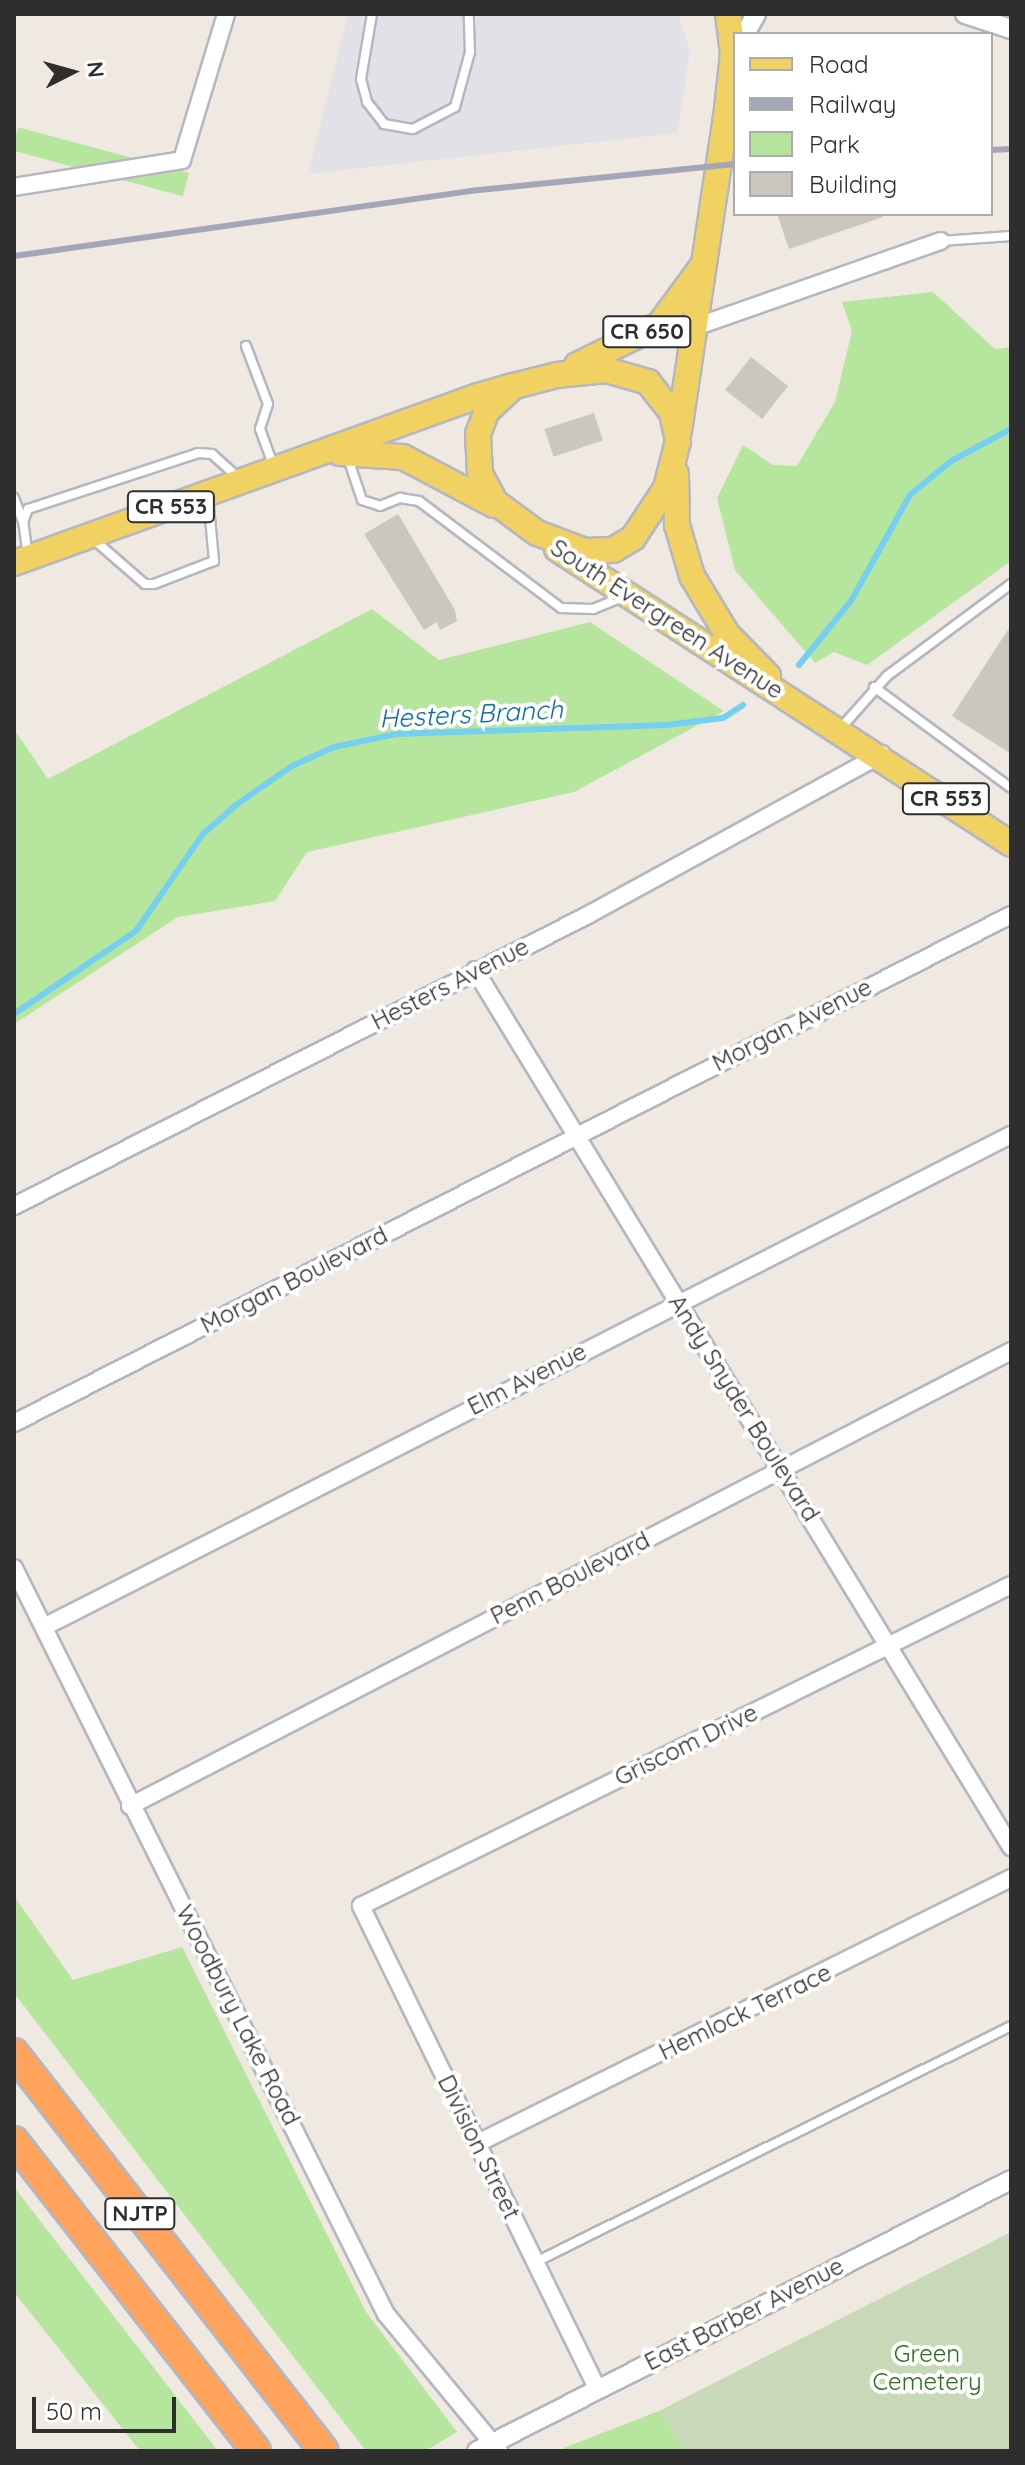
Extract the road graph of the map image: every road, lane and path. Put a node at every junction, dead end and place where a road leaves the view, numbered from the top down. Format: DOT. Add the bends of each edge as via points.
graph roads {
  1 [pos="226,14"];
  2 [pos="372,14"];
  3 [pos="469,14"];
  4 [pos="756,14"];
  5 [pos="965,14"];
  6 [pos="1011,29"];
  7 [pos="746,32"];
  8 [pos="733,82"];
  9 [pos="14,187"];
  10 [pos="1011,236"];
  11 [pos="941,241"];
  12 [pos="708,255"];
  13 [pos="698,326"];
  14 [pos="246,346"];
  15 [pos="557,375"];
  16 [pos="514,386"];
  17 [pos="677,450"];
  18 [pos="338,453"];
  19 [pos="276,471"];
  20 [pos="244,482"];
  21 [pos="208,494"];
  22 [pos="14,498"];
  23 [pos="512,516"];
  24 [pos="23,522"];
  25 [pos="537,533"];
  26 [pos="90,536"];
  27 [pos="21,560"];
  28 [pos="1011,584"];
  29 [pos="626,595"];
  30 [pos="874,687"];
  31 [pos="798,704"];
  32 [pos="840,729"];
  33 [pos="882,754"];
  34 [pos="1011,788"];
  35 [pos="1011,844"];
  36 [pos="1011,915"];
  37 [pos="475,970"];
  38 [pos="1011,1135"];
  39 [pos="574,1136"];
  40 [pos="14,1206"];
  41 [pos="678,1302"];
  42 [pos="1011,1351"];
  43 [pos="14,1423"];
  44 [pos="781,1468"];
  45 [pos="14,1568"];
  46 [pos="1011,1585"];
  47 [pos="44,1627"];
  48 [pos="889,1643"];
  49 [pos="130,1806"];
  50 [pos="1011,1847"];
  51 [pos="1011,1878"];
  52 [pos="361,1906"];
  53 [pos="1011,2026"];
  54 [pos="14,2053"];
  55 [pos="14,2141"];
  56 [pos="478,2143"];
  57 [pos="1011,2180"];
  58 [pos="536,2262"];
  59 [pos="597,2388"];
  60 [pos="490,2448"];
  61 [pos="256,2451"];
  62 [pos="324,2451"];
  1 -- 9 [label="street" via="182,160"];
  2 -- 3 [label="lane" via="361,79 367,102 384,124 413,129 455,107 470,52"];
  4 -- 7 [label="street"];
  5 -- 6 [label="street"];
  8 -- 12 [label="main road, South Evergreen Avenue / CR 650"];
  10 -- 11 [label="lane"];
  11 -- 13 [label="street"];
  12 -- 13 [label="main road, South Evergreen Avenue / CR 650"];
  12 -- 15 [label="main road, South Evergreen Avenue / CR 650" via="659,325"];
  13 -- 17 [label="main road, South Evergreen Avenue / CR 650"];
  14 -- 19 [label="lane" via="268,404 260,429"];
  15 -- 16 [label="main road"];
  15 -- 17 [label="main road" via="634,374 665,401"];
  16 -- 18 [label="main road, CR 553" via="372,432"];
  16 -- 23 [label="main road" via="487,411 476,450 487,490"];
  17 -- 25 [label="main road" via="656,507 624,545 600,553"];
  17 -- 31 [label="main road, South Evergreen Avenue / CR 553" via="677,525 703,601 747,656"];
  18 -- 19 [label="main road, CR 553"];
  18 -- 23 [label="main road, CR 553" via="380,453 431,466"];
  18 -- 29 [label="lane" via="362,500 380,506 400,498 419,501 561,608 593,609"];
  19 -- 20 [label="main road, CR 553"];
  20 -- 21 [label="main road, CR 553"];
  20 -- 24 [label="lane" via="212,454 198,453 28,509"];
  21 -- 26 [label="main road, CR 553"];
  21 -- 26 [label="lane" via="214,561 154,584 145,584"];
  22 -- 24 [label="lane"];
  23 -- 25 [label="main road"];
  24 -- 27 [label="lane"];
  25 -- 29 [label="main road, South Evergreen Avenue / CR 553"];
  26 -- 27 [label="main road, CR 553"];
  28 -- 30 [label="lane"];
  29 -- 31 [label="main road, South Evergreen Avenue / CR 553"];
  30 -- 32 [label="lane"];
  30 -- 34 [label="lane"];
  31 -- 32 [label="main road, South Evergreen Avenue / CR 553"];
  32 -- 33 [label="main road, South Evergreen Avenue / CR 553"];
  33 -- 35 [label="main road, South Evergreen Avenue / CR 553"];
  33 -- 37 [label="street, Hesters Avenue"];
  36 -- 39 [label="street, Morgan Avenue"];
  37 -- 39 [label="street, Andy Snyder Boulevard"];
  37 -- 40 [label="street, Hesters Avenue"];
  38 -- 41 [label="street, Elm Avenue"];
  39 -- 41 [label="street, Andy Snyder Boulevard"];
  39 -- 43 [label="street, Morgan Boulevard"];
  41 -- 44 [label="street, Andy Snyder Boulevard"];
  41 -- 47 [label="street, Elm Avenue"];
  42 -- 44 [label="street, Penn Boulevard"];
  44 -- 48 [label="street, Andy Snyder Boulevard"];
  44 -- 49 [label="street, Penn Boulevard"];
  45 -- 47 [label="street, Woodbury Lake Road"];
  46 -- 48 [label="street, Griscom Drive"];
  47 -- 49 [label="street, Woodbury Lake Road"];
  48 -- 50 [label="street, Andy Snyder Boulevard"];
  48 -- 52 [label="street, Griscom Drive"];
  49 -- 60 [label="street, Woodbury Lake Road" via="386,2314"];
  51 -- 56 [label="street, Hemlock Terrace"];
  52 -- 56 [label="street, Division Street"];
  53 -- 58 [label="lane"];
  54 -- 62 [label="highway, NJTP"];
  55 -- 61 [label="highway, NJTP"];
  56 -- 58 [label="street, Division Street"];
  57 -- 59 [label="street, East Barber Avenue"];
  58 -- 59 [label="street, Division Street"];
  59 -- 60 [label="street, East Barber Avenue"];
}
